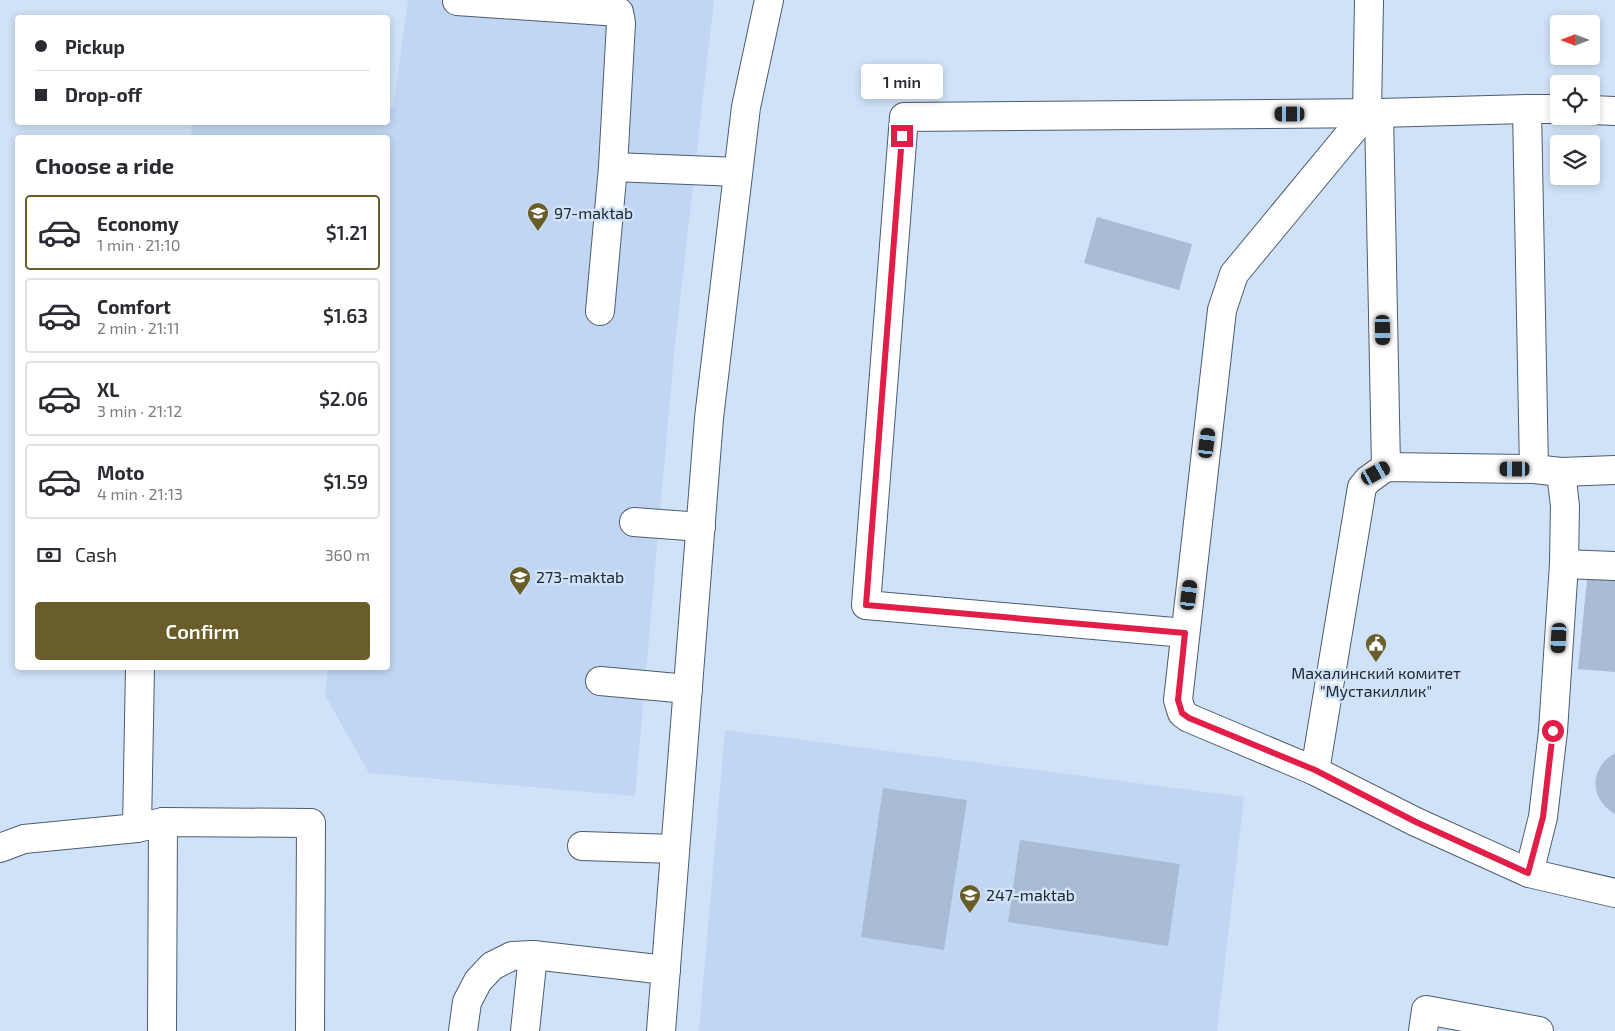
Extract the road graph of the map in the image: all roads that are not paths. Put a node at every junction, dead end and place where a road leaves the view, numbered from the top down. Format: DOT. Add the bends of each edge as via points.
graph roads {
  1 [pos="1369,0"];
  2 [pos="457,1"];
  3 [pos="768,3"];
  4 [pos="1527,109"];
  5 [pos="1550,110"];
  6 [pos="1600,110"];
  7 [pos="1615,111"];
  8 [pos="1373,113"];
  9 [pos="612,167"];
  10 [pos="738,172"];
  11 [pos="600,311"];
  12 [pos="1386,467"];
  13 [pos="1534,469"];
  14 [pos="1615,470"];
  15 [pos="1561,472"];
  16 [pos="634,522"];
  17 [pos="701,527"];
  18 [pos="1564,564"];
  19 [pos="1615,566"];
  20 [pos="1185,633"];
  21 [pos="140,670"];
  22 [pos="600,680"];
  23 [pos="688,689"];
  24 [pos="1315,770"];
  25 [pos="150,825"];
  26 [pos="582,846"];
  27 [pos="0,848"];
  28 [pos="675,849"];
  29 [pos="1528,873"];
  30 [pos="1615,893"];
  31 [pos="533,955"];
  32 [pos="666,970"];
  33 [pos="162,1031"];
  34 [pos="310,1031"];
  35 [pos="463,1031"];
  36 [pos="525,1031"];
  37 [pos="661,1031"];
  38 [pos="1423,1031"];
  39 [pos="1539,1031"];
  1 -- 8 [label="street"];
  2 -- 9 [label="street" via="619,12"];
  3 -- 10 [label="street" via="746,107"];
  4 -- 5 [label="street"];
  4 -- 8 [label="street"];
  4 -- 13 [label="street"];
  6 -- 7 [label="street"];
  8 -- 12 [label="street"];
  8 -- 20 [label="street" via="1234,274 1222,310"];
  8 -- 20 [label="street" via="904,117 866,605"];
  9 -- 10 [label="street"];
  9 -- 11 [label="street"];
  10 -- 17 [label="street"];
  12 -- 13 [label="street"];
  12 -- 24 [label="street" via="1362,487"];
  13 -- 15 [label="street"];
  14 -- 15 [label="street"];
  15 -- 18 [label="street" via="1565,506"];
  16 -- 17 [label="street"];
  17 -- 23 [label="street"];
  18 -- 19 [label="street"];
  18 -- 29 [label="street" via="1553,731 1543,817"];
  20 -- 24 [label="street" via="1178,700 1182,713"];
  21 -- 25 [label="street"];
  22 -- 23 [label="street"];
  23 -- 28 [label="street"];
  24 -- 29 [label="street" via="1416,822"];
  25 -- 27 [label="street" via="24,839"];
  25 -- 33 [label="street"];
  25 -- 34 [label="street" via="311,823"];
  26 -- 28 [label="street"];
  28 -- 32 [label="street"];
  29 -- 30 [label="street"];
  31 -- 32 [label="street"];
  31 -- 35 [label="street" via="512,956 492,966 478,981 467,1002"];
  31 -- 36 [label="street"];
  32 -- 37 [label="street"];
  38 -- 39 [label="street" via="1426,1010"];
}
